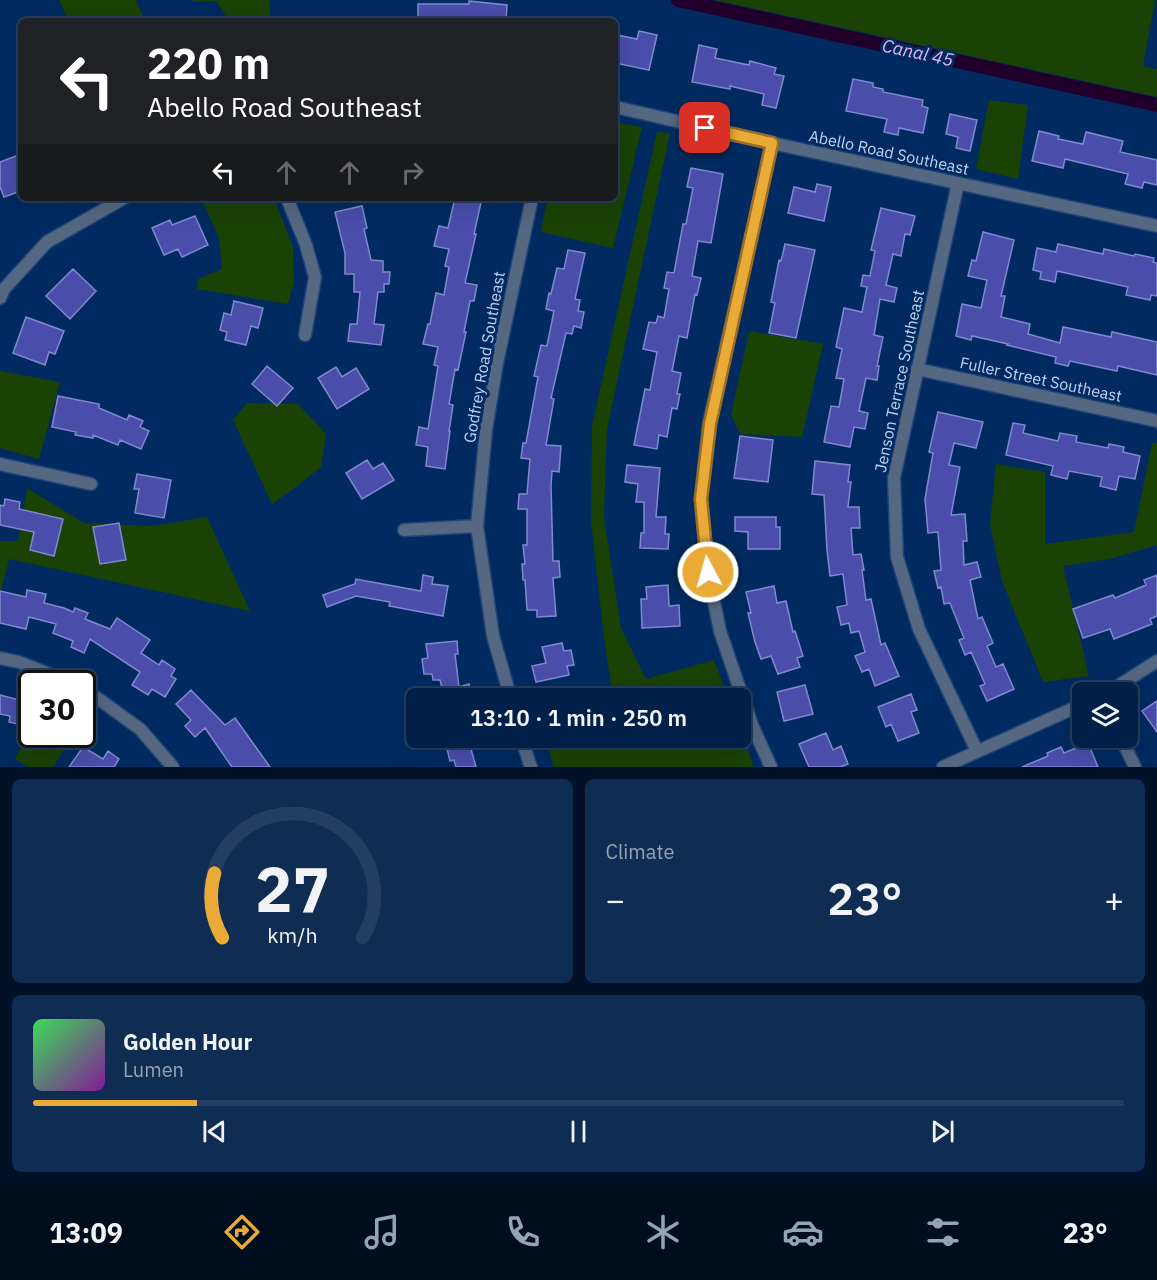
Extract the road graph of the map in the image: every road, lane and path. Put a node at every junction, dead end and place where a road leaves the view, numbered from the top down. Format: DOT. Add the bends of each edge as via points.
graph roads {
  1 [pos="618,108"];
  2 [pos="772,143"];
  3 [pos="958,183"];
  4 [pos="119,201"];
  5 [pos="288,201"];
  6 [pos="531,201"];
  7 [pos="1157,226"];
  8 [pos="0,298"];
  9 [pos="305,335"];
  10 [pos="918,369"];
  11 [pos="1157,421"];
  12 [pos="0,464"];
  13 [pos="91,484"];
  14 [pos="477,526"];
  15 [pos="404,531"];
  16 [pos="0,658"];
  17 [pos="1157,661"];
  18 [pos="39,670"];
  19 [pos="1124,682"];
  20 [pos="508,688"];
  21 [pos="96,697"];
  22 [pos="1072,709"];
  23 [pos="524,748"];
  24 [pos="1126,748"];
  25 [pos="977,751"];
  26 [pos="173,767"];
  27 [pos="531,767"];
  28 [pos="771,767"];
  29 [pos="943,767"];
  30 [pos="1135,767"];
  1 -- 2 [label="street, Abello Road Southeast"];
  2 -- 3 [label="street, Abello Road Southeast"];
  2 -- 28 [label="street" via="710,424 701,499 708,572 720,631 752,725"];
  3 -- 7 [label="street, Abello Road Southeast"];
  3 -- 10 [label="street, Jenson Terrace Southeast"];
  4 -- 8 [label="street" via="47,242"];
  5 -- 9 [label="street" via="315,277"];
  6 -- 14 [label="street, Godfrey Road Southeast" via="495,374"];
  10 -- 11 [label="street, Fuller Street Southeast"];
  10 -- 25 [label="street, Jenson Terrace Southeast" via="894,478 897,557 919,629"];
  12 -- 13 [label="street"];
  14 -- 15 [label="street"];
  14 -- 20 [label="street, Godfrey Road Southeast" via="493,636"];
  16 -- 18 [label="street"];
  17 -- 19 [label="street"];
  21 -- 26 [label="street" via="140,729"];
  22 -- 25 [label="street"];
  23 -- 27 [label="street"];
  24 -- 30 [label="street"];
  25 -- 29 [label="street"];
}
